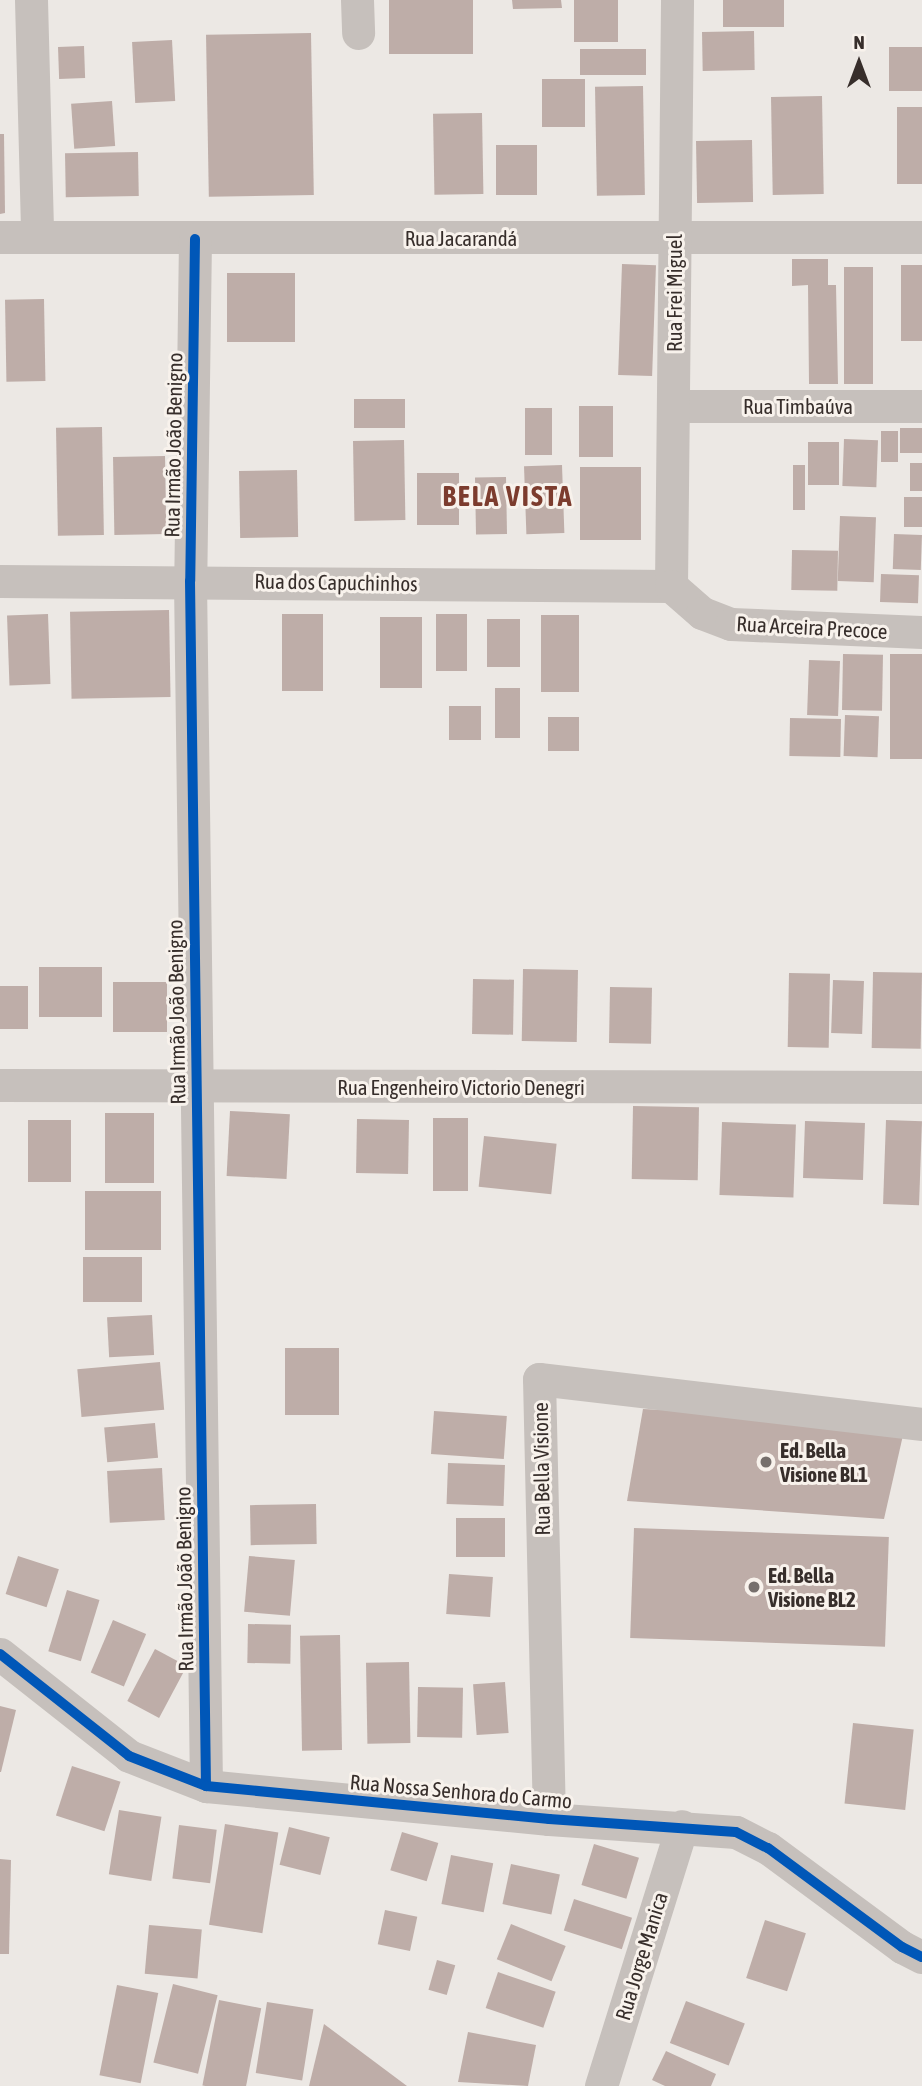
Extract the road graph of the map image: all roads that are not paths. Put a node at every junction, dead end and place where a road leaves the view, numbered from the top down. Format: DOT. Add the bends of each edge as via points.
graph roads {
  1 [pos="31,0"];
  2 [pos="357,0"];
  3 [pos="677,0"];
  4 [pos="358,33"];
  5 [pos="0,237"];
  6 [pos="37,237"];
  7 [pos="922,237"];
  8 [pos="675,238"];
  9 [pos="195,239"];
  10 [pos="674,406"];
  11 [pos="922,407"];
  12 [pos="0,581"];
  13 [pos="190,581"];
  14 [pos="671,586"];
  15 [pos="922,632"];
  16 [pos="0,1086"];
  17 [pos="195,1086"];
  18 [pos="922,1087"];
  19 [pos="922,1424"];
  20 [pos="0,1654"];
  21 [pos="206,1786"];
  22 [pos="549,1819"];
  23 [pos="682,1826"];
  24 [pos="922,1957"];
  25 [pos="601,2086"];
  1 -- 6 [label="street"];
  2 -- 4 [label="street"];
  3 -- 8 [label="street, Rua Frei Miguel"];
  5 -- 6 [label="street, Rua Jacarandá"];
  6 -- 9 [label="street, Rua Jacarandá"];
  7 -- 8 [label="street, Rua Jacarandá"];
  8 -- 9 [label="street, Rua Jacarandá"];
  8 -- 10 [label="street, Rua Frei Miguel"];
  9 -- 13 [label="street, Rua Irmão João Benigno"];
  10 -- 11 [label="street, Rua Timbaúva"];
  10 -- 14 [label="street, Rua Frei Miguel"];
  12 -- 13 [label="street, Rua dos Capuchinhos"];
  13 -- 14 [label="street, Rua dos Capuchinhos"];
  13 -- 17 [label="street, Rua Irmão João Benigno"];
  14 -- 15 [label="street, Rua Arceira Precoce" via="702,613 731,624"];
  16 -- 17 [label="street, Rua Engenheiro Victorio Denegri"];
  17 -- 18 [label="street, Rua Engenheiro Victorio Denegri"];
  17 -- 21 [label="street, Rua Irmão João Benigno"];
  19 -- 22 [label="street, Rua Bella Visione" via="539,1379"];
  20 -- 21 [label="street, Rua Nossa Senhora do Carmo" via="129,1756"];
  21 -- 22 [label="street, Rua Nossa Senhora do Carmo"];
  22 -- 23 [label="street, Rua Nossa Senhora do Carmo"];
  23 -- 24 [label="street, Rua Nossa Senhora do Carmo" via="736,1832 768,1848"];
  23 -- 25 [label="street, Rua Jorge Manica"];
}
